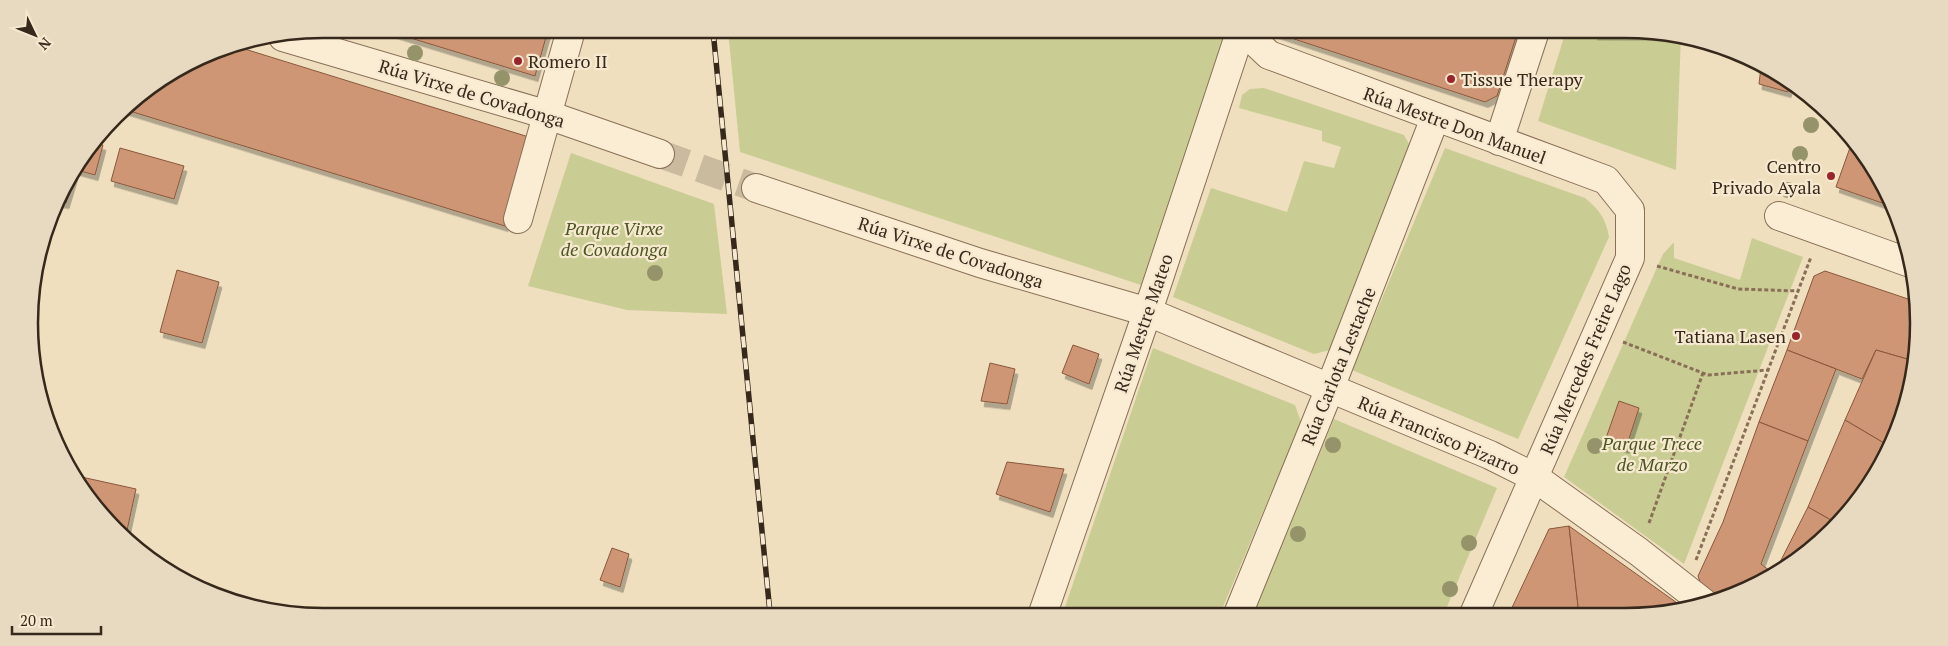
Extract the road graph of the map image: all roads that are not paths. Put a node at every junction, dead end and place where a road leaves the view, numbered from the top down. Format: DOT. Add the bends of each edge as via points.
graph roads {
  1 [pos="569,38"];
  2 [pos="1238,38"];
  3 [pos="1251,38"];
  4 [pos="1533,38"];
  5 [pos="291,39"];
  6 [pos="1269,55"];
  7 [pos="1229,67"];
  8 [pos="548,115"];
  9 [pos="1435,118"];
  10 [pos="1499,141"];
  11 [pos="660,154"];
  12 [pos="756,188"];
  13 [pos="1630,210"];
  14 [pos="1779,216"];
  15 [pos="518,219"];
  16 [pos="1904,261"];
  17 [pos="1148,312"];
  18 [pos="1330,388"];
  19 [pos="1534,477"];
  20 [pos="1695,596"];
  21 [pos="1045,608"];
  22 [pos="1240,608"];
  23 [pos="1477,608"];
  1 -- 8 [label="street"];
  2 -- 7 [label="street, Rúa Mestre Mateo"];
  3 -- 6 [label="street, Rúa Mestre Don Manuel"];
  4 -- 10 [label="street"];
  5 -- 8 [label="street, Rúa Virxe de Covadonga"];
  6 -- 7 [label="street"];
  6 -- 9 [label="street, Rúa Mestre Don Manuel"];
  7 -- 17 [label="street, Rúa Mestre Mateo"];
  8 -- 11 [label="street, Rúa Virxe de Covadonga"];
  8 -- 15 [label="street"];
  9 -- 10 [label="street, Rúa Mestre Don Manuel"];
  9 -- 18 [label="street, Rúa Carlota Lestache"];
  10 -- 13 [label="street, Rúa Mestre Don Manuel" via="1606,180"];
  12 -- 17 [label="street, Rúa Virxe de Covadonga" via="980,263"];
  13 -- 19 [label="street, Rúa Mercedes Freire Lago" via="1630,258"];
  14 -- 16 [label="street"];
  17 -- 18 [label="street, Rúa Francisco Pizarro"];
  17 -- 21 [label="street, Rúa Mestre Mateo"];
  18 -- 19 [label="street, Rúa Francisco Pizarro" via="1490,455"];
  18 -- 22 [label="street, Rúa Carlota Lestache"];
  19 -- 20 [label="street, Rúa Francisco Pizarro"];
  19 -- 23 [label="street, Rúa Mercedes Freire Lago"];
}
